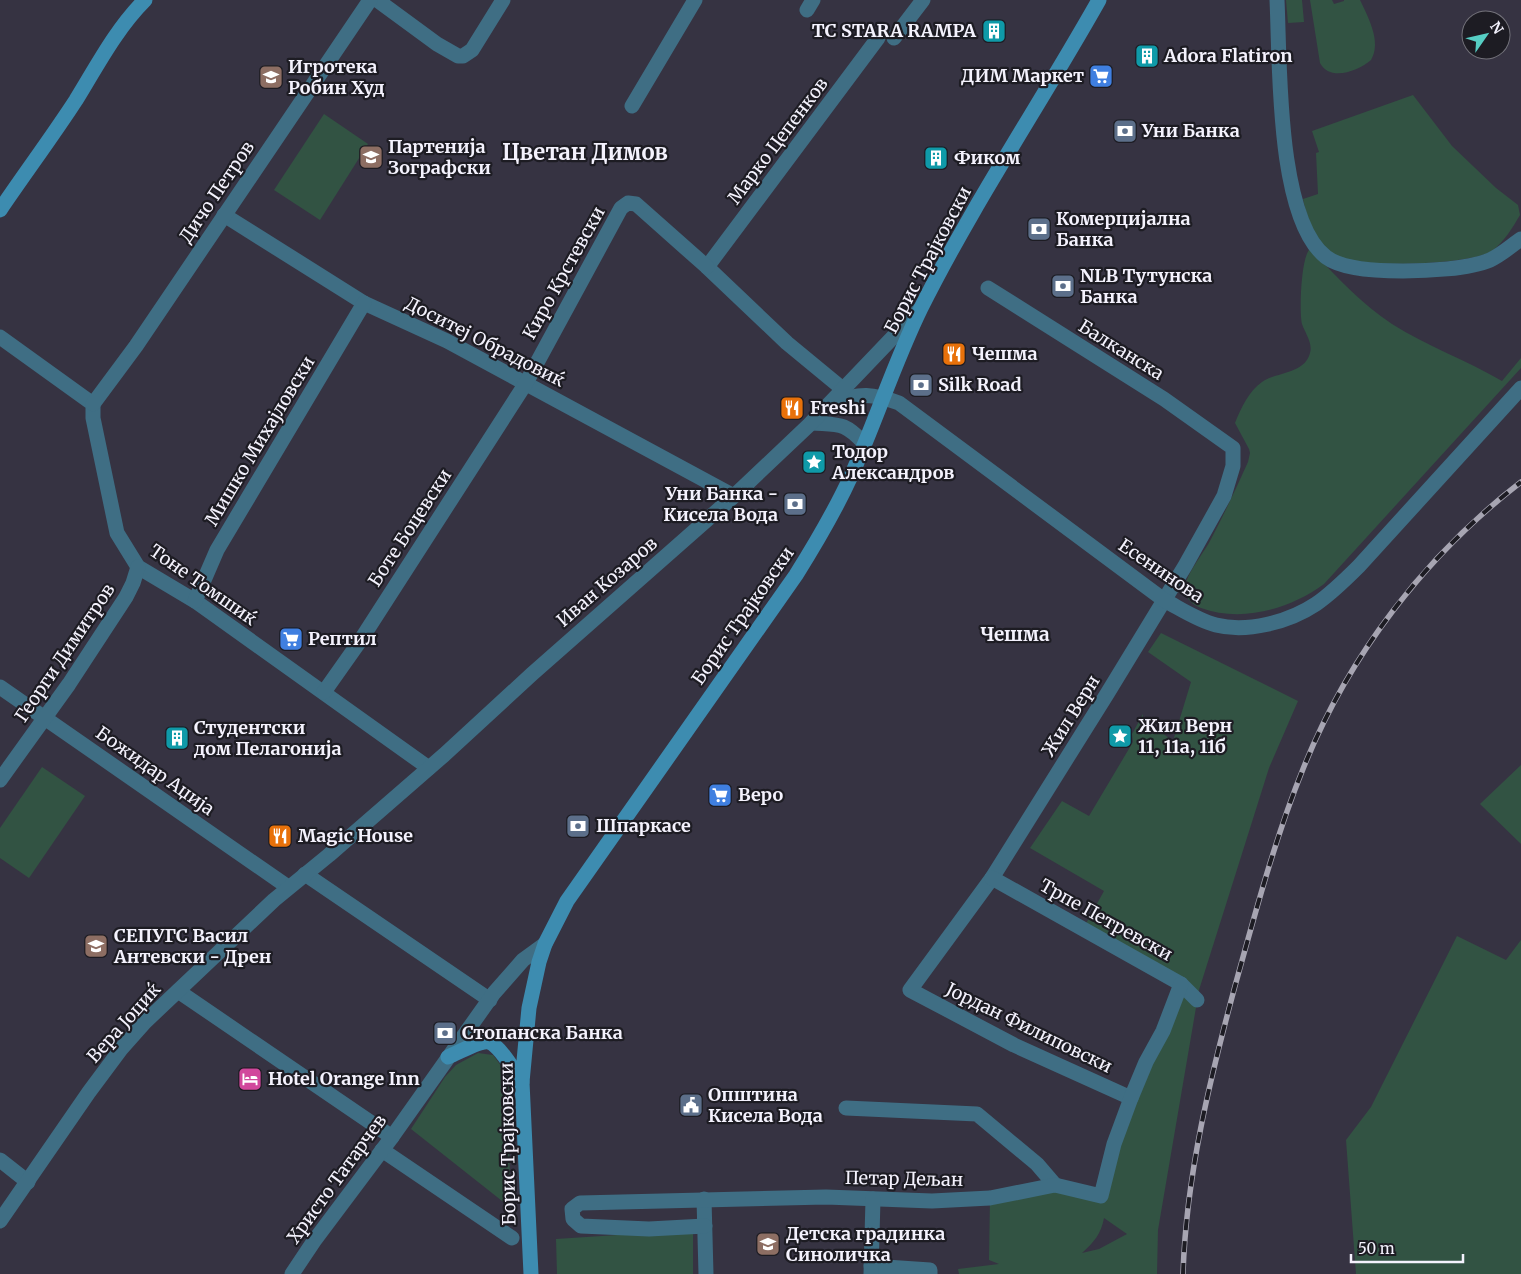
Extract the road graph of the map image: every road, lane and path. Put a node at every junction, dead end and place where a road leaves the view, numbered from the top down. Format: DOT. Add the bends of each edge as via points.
graph roads {
  1 [pos="370,0"];
  2 [pos="377,0"];
  3 [pos="503,0"];
  4 [pos="695,0"];
  5 [pos="923,0"];
  6 [pos="1099,0"];
  7 [pos="1278,0"];
  8 [pos="141,4"];
  9 [pos="878,38"];
  10 [pos="894,38"];
  11 [pos="632,106"];
  12 [pos="0,210"];
  13 [pos="224,215"];
  14 [pos="1521,238"];
  15 [pos="707,267"];
  16 [pos="988,288"];
  17 [pos="364,303"];
  18 [pos="923,306"];
  19 [pos="0,338"];
  20 [pos="526,383"];
  21 [pos="1521,388"];
  22 [pos="844,390"];
  23 [pos="883,397"];
  24 [pos="93,404"];
  25 [pos="830,404"];
  26 [pos="812,423"];
  27 [pos="864,443"];
  28 [pos="1233,448"];
  29 [pos="734,496"];
  30 [pos="138,567"];
  31 [pos="1164,600"];
  32 [pos="195,602"];
  33 [pos="0,687"];
  34 [pos="324,692"];
  35 [pos="44,718"];
  36 [pos="429,768"];
  37 [pos="0,780"];
  38 [pos="305,874"];
  39 [pos="992,878"];
  40 [pos="288,887"];
  41 [pos="545,944"];
  42 [pos="1181,984"];
  43 [pos="910,990"];
  44 [pos="178,992"];
  45 [pos="490,1000"];
  46 [pos="1198,1000"];
  47 [pos="448,1057"];
  48 [pos="522,1082"];
  49 [pos="1131,1098"];
  50 [pos="846,1108"];
  51 [pos="392,1136"];
  52 [pos="382,1150"];
  53 [pos="0,1160"];
  54 [pos="28,1182"];
  55 [pos="1055,1185"];
  56 [pos="704,1199"];
  57 [pos="874,1199"];
  58 [pos="0,1222"];
  59 [pos="705,1226"];
  60 [pos="512,1238"];
  61 [pos="871,1270"];
  62 [pos="930,1272"];
  63 [pos="292,1274"];
  64 [pos="531,1274"];
  65 [pos="706,1274"];
  1 -- 13 [label="street, Дичо Петров"];
  2 -- 3 [label="street" via="437,44 463,56 472,50"];
  4 -- 11 [label="street"];
  5 -- 10 [label="street"];
  6 -- 18 [label="street, Борис Трајковски" via="974,212"];
  7 -- 14 [label="street" via="1282,113 1289,172 1298,213 1321,252 1334,262 1349,266 1409,271 1483,263"];
  8 -- 12 [label="street" via="109,46"];
  9 -- 15 [label="street, Марко Цепенков"];
  13 -- 17 [label="street, Доситеј Обрадовиќ"];
  13 -- 24 [label="street, Дичо Петров"];
  15 -- 20 [label="street, Киро Крстевски" via="636,204 628,203 621,208"];
  15 -- 22 [label="street" via="787,343"];
  16 -- 28 [label="street, Балканска" via="1164,399"];
  17 -- 20 [label="street, Доситеј Обрадовиќ" via="447,341"];
  17 -- 32 [label="street, Мишко Михајловски" via="217,550"];
  18 -- 22 [label="street, Иван Козаров"];
  18 -- 23 [label="street, Борис Трајковски"];
  19 -- 24 [label="street"];
  20 -- 29 [label="street, Доситеј Обрадовиќ"];
  20 -- 34 [label="street, Боте Боцевски"];
  21 -- 31 [label="street, Есенинова" via="1359,566 1314,605 1263,625 1226,627 1200,620"];
  22 -- 25 [label="street, Иван Козаров"];
  23 -- 25 [label="street, Есенинова" via="856,394"];
  23 -- 27 [label="street, Борис Трајковски"];
  23 -- 31 [label="street, Есенинова" via="899,402"];
  24 -- 30 [label="street, Тоне Томшиќ" via="93,418 117,533"];
  25 -- 26 [label="street, Иван Козаров"];
  26 -- 27 [label="street" via="845,426"];
  26 -- 29 [label="street, Иван Козаров"];
  27 -- 41 [label="street, Борис Трајковски" via="837,504 810,553 567,901"];
  28 -- 31 [label="street, Жил Верн" via="1233,466 1224,496"];
  29 -- 36 [label="street, Иван Козаров"];
  30 -- 32 [label="street, Тоне Томшиќ"];
  30 -- 35 [label="street, Георги Димитров" via="126,597"];
  31 -- 39 [label="street, Жил Верн"];
  32 -- 34 [label="street, Тоне Томшиќ"];
  33 -- 35 [label="street, Божидар Аџија"];
  34 -- 36 [label="street, Тоне Томшиќ"];
  35 -- 37 [label="street, Георги Димитров"];
  35 -- 40 [label="street, Божидар Аџија"];
  36 -- 38 [label="street, Иван Козаров"];
  38 -- 40 [label="street, Вера Јоциќ"];
  38 -- 45 [label="street"];
  39 -- 42 [label="street, Трпе Петревски"];
  39 -- 43 [label="street, Жил Верн"];
  40 -- 44 [label="street, Вера Јоциќ"];
  41 -- 45 [label="street, Христо Татарчев" via="523,960"];
  41 -- 48 [label="street, Борис Трајковски" via="529,1008"];
  42 -- 46 [label="street, Трпе Петревски"];
  42 -- 49 [label="street"];
  43 -- 49 [label="street, Јордан Филиповски" via="1014,1045"];
  44 -- 51 [label="street"];
  44 -- 54 [label="street, Вера Јоциќ" via="120,1049"];
  45 -- 47 [label="street, Христо Татарчев"];
  47 -- 48 [label="street" via="488,1042 495,1046"];
  47 -- 51 [label="street, Христо Татарчев"];
  48 -- 64 [label="street, Борис Трајковски"];
  49 -- 55 [label="street, Петар Дељан" via="1114,1144 1101,1196"];
  50 -- 55 [label="street" via="977,1114 1037,1164"];
  51 -- 52 [label="street, Христо Татарчев"];
  52 -- 60 [label="street"];
  52 -- 63 [label="street, Христо Татарчев"];
  53 -- 54 [label="street"];
  54 -- 58 [label="street, Вера Јоциќ"];
  55 -- 57 [label="street, Петар Дељан" via="990,1198 932,1202"];
  56 -- 57 [label="street, Петар Дељан"];
  56 -- 59 [label="street"];
  56 -- 59 [label="street, Петар Дељан" via="580,1203 572,1209 572,1214 581,1226 650,1229"];
  57 -- 61 [label="street"];
  59 -- 65 [label="street"];
  61 -- 62 [label="street"];
}
